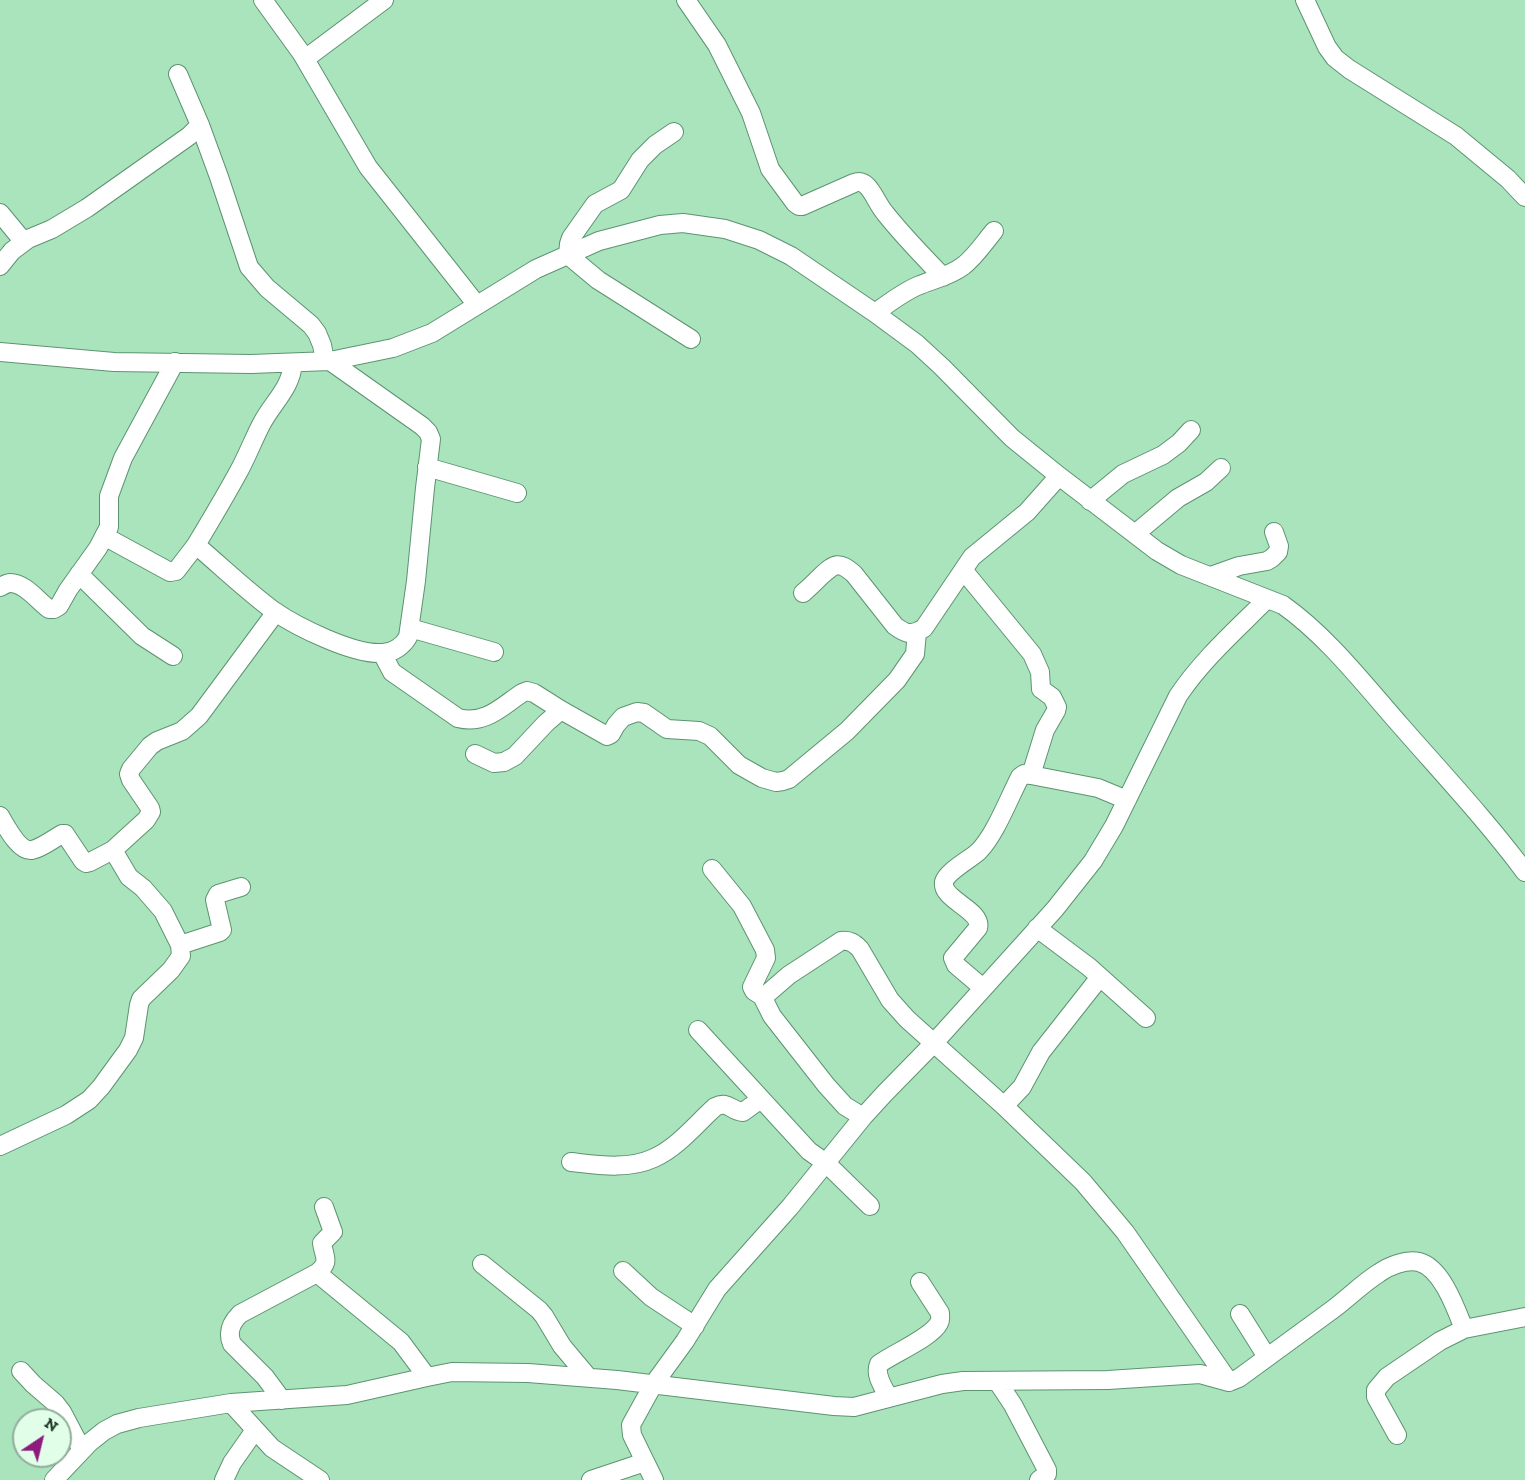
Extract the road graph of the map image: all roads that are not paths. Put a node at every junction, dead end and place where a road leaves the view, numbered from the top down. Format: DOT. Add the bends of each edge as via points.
graph roads {
  1 [pos="263,0"];
  2 [pos="384,0"];
  3 [pos="686,0"];
  4 [pos="1305,0"];
  5 [pos="305,59"];
  6 [pos="178,74"];
  7 [pos="200,124"];
  8 [pos="674,132"];
  9 [pos="1525,197"];
  10 [pos="0,213"];
  11 [pos="994,231"];
  12 [pos="24,242"];
  13 [pos="568,255"];
  14 [pos="0,266"];
  15 [pos="943,277"];
  16 [pos="477,305"];
  17 [pos="875,313"];
  18 [pos="691,339"];
  19 [pos="0,352"];
  20 [pos="327,361"];
  21 [pos="175,362"];
  22 [pos="293,363"];
  23 [pos="1191,430"];
  24 [pos="427,467"];
  25 [pos="1221,468"];
  26 [pos="1059,477"];
  27 [pos="518,493"];
  28 [pos="1090,501"];
  29 [pos="1275,532"];
  30 [pos="1135,534"];
  31 [pos="105,536"];
  32 [pos="196,545"];
  33 [pos="963,571"];
  34 [pos="79,574"];
  35 [pos="1211,576"];
  36 [pos="0,587"];
  37 [pos="802,593"];
  38 [pos="1267,599"];
  39 [pos="276,612"];
  40 [pos="410,628"];
  41 [pos="917,632"];
  42 [pos="494,652"];
  43 [pos="382,653"];
  44 [pos="173,656"];
  45 [pos="561,710"];
  46 [pos="475,754"];
  47 [pos="1031,775"];
  48 [pos="1127,800"];
  49 [pos="0,816"];
  50 [pos="113,849"];
  51 [pos="1522,863"];
  52 [pos="712,869"];
  53 [pos="241,887"];
  54 [pos="1037,928"];
  55 [pos="180,945"];
  56 [pos="1100,977"];
  57 [pos="983,988"];
  58 [pos="762,996"];
  59 [pos="1146,1018"];
  60 [pos="698,1030"];
  61 [pos="933,1044"];
  62 [pos="761,1099"];
  63 [pos="1004,1107"];
  64 [pos="863,1117"];
  65 [pos="0,1146"];
  66 [pos="571,1162"];
  67 [pos="826,1163"];
  68 [pos="870,1206"];
  69 [pos="324,1207"];
  70 [pos="482,1264"];
  71 [pos="623,1271"];
  72 [pos="317,1273"];
  73 [pos="920,1282"];
  74 [pos="1240,1314"];
  75 [pos="1525,1317"];
  76 [pos="695,1326"];
  77 [pos="1464,1329"];
  78 [pos="1267,1357"];
  79 [pos="21,1371"];
  80 [pos="427,1377"];
  81 [pos="588,1377"];
  82 [pos="997,1382"];
  83 [pos="1229,1382"];
  84 [pos="653,1385"];
  85 [pos="889,1398"];
  86 [pos="282,1400"];
  87 [pos="231,1403"];
  88 [pos="255,1430"];
  89 [pos="1397,1435"];
  90 [pos="82,1450"];
  91 [pos="645,1462"];
  92 [pos="295,1473"];
  93 [pos="54,1480"];
  94 [pos="224,1480"];
  95 [pos="320,1480"];
  96 [pos="591,1480"];
  97 [pos="654,1480"];
  98 [pos="1039,1480"];
  1 -- 5 [label="street"];
  2 -- 5 [label="street"];
  3 -- 15 [label="street" via="717,45 747,103 770,169 796,205 863,183 916,250"];
  4 -- 9 [label="street" via="1335,58 1456,136"];
  5 -- 16 [label="street" via="368,167"];
  6 -- 7 [label="street"];
  7 -- 12 [label="street" via="87,208"];
  7 -- 20 [label="street" via="249,267 317,333"];
  8 -- 13 [label="street" via="647,152 621,190 595,204 571,238"];
  10 -- 12 [label="street"];
  11 -- 15 [label="street" via="973,257"];
  12 -- 14 [label="street"];
  13 -- 16 [label="street" via="536,269"];
  13 -- 17 [label="street" via="599,241 660,225 683,223 725,229 791,256"];
  13 -- 18 [label="street" via="598,280"];
  15 -- 17 [label="street" via="918,285"];
  16 -- 20 [label="street" via="432,333 393,348"];
  17 -- 26 [label="street" via="917,344 1012,438"];
  19 -- 21 [label="street" via="114,362"];
  20 -- 22 [label="street"];
  20 -- 24 [label="street" via="428,432 431,439"];
  21 -- 22 [label="street"];
  21 -- 31 [label="street" via="123,458 109,496 109,527"];
  22 -- 32 [label="street" via="287,386 262,423"];
  23 -- 28 [label="street" via="1163,455 1123,474"];
  24 -- 27 [label="street"];
  24 -- 40 [label="street"];
  25 -- 30 [label="street"];
  26 -- 28 [label="street"];
  26 -- 33 [label="street" via="1028,512 976,552"];
  28 -- 30 [label="street"];
  29 -- 35 [label="street" via="1279,546 1272,558"];
  30 -- 35 [label="street" via="1181,565"];
  31 -- 32 [label="street" via="170,572 176,571"];
  31 -- 34 [label="street"];
  32 -- 39 [label="street"];
  33 -- 41 [label="street" via="924,628"];
  33 -- 47 [label="street" via="1032,654 1040,672 1041,689 1057,707"];
  34 -- 36 [label="street" via="54,609 16,584"];
  34 -- 44 [label="street" via="142,636"];
  35 -- 38 [label="street"];
  37 -- 41 [label="street" via="831,566 839,564 854,574 895,626 910,634"];
  38 -- 48 [label="street" via="1203,664 1178,696"];
  38 -- 51 [label="street" via="1293,612 1332,648"];
  39 -- 43 [label="street" via="340,645"];
  39 -- 50 [label="street" via="199,716 182,730 150,746 131,770 131,780 151,812"];
  40 -- 42 [label="street"];
  40 -- 43 [label="street" via="404,644"];
  41 -- 45 [label="street" via="915,654 897,680 847,731 783,782 762,778 739,765 710,736 699,731 668,729 644,713 623,717 607,736"];
  43 -- 45 [label="street" via="392,672 458,718 480,719 527,692"];
  45 -- 46 [label="street" via="504,762 494,763"];
  47 -- 48 [label="street" via="1098,788"];
  47 -- 57 [label="street" via="1020,777 981,849 945,879 945,889 979,924 953,958"];
  48 -- 54 [label="street" via="1093,861"];
  49 -- 50 [label="street" via="27,850 62,834 86,862"];
  50 -- 55 [label="street" via="129,877 163,911"];
  52 -- 58 [label="street" via="742,906 765,950 766,958 752,987"];
  53 -- 55 [label="street" via="216,897 220,932"];
  54 -- 56 [label="street"];
  54 -- 57 [label="street"];
  55 -- 65 [label="street" via="181,956 171,970 141,999 134,1038 101,1088 66,1115"];
  56 -- 59 [label="street"];
  56 -- 63 [label="street"];
  57 -- 61 [label="street"];
  58 -- 61 [label="street" via="846,941 860,949 890,1000"];
  58 -- 64 [label="street" via="772,1016 826,1085 845,1106"];
  60 -- 62 [label="street"];
  61 -- 63 [label="street"];
  61 -- 64 [label="street"];
  62 -- 66 [label="street" via="743,1112 726,1104 715,1107 654,1159 608,1166"];
  62 -- 67 [label="street" via="809,1151"];
  63 -- 83 [label="street" via="1076,1175 1125,1232"];
  64 -- 67 [label="street"];
  67 -- 68 [label="street"];
  67 -- 76 [label="street" via="717,1289"];
  69 -- 72 [label="street" via="333,1232 322,1243 326,1263"];
  70 -- 81 [label="street" via="539,1310"];
  71 -- 76 [label="street" via="651,1297"];
  72 -- 80 [label="street" via="401,1342"];
  72 -- 86 [label="street" via="240,1314 230,1328 232,1344"];
  73 -- 85 [label="street" via="940,1320 930,1332 879,1364 877,1374"];
  74 -- 78 [label="street"];
  75 -- 77 [label="street"];
  76 -- 84 [label="street"];
  77 -- 78 [label="street" via="1436,1273 1419,1262 1409,1262 1380,1272"];
  77 -- 89 [label="street" via="1387,1377 1376,1390"];
  78 -- 83 [label="street"];
  79 -- 90 [label="street" via="62,1412"];
  80 -- 81 [label="street" via="452,1372"];
  80 -- 86 [label="street" via="347,1395"];
  81 -- 84 [label="street"];
  82 -- 83 [label="street" via="1200,1374"];
  82 -- 85 [label="street" via="952,1382"];
  82 -- 98 [label="street" via="1047,1470"];
  84 -- 85 [label="street" via="834,1406 854,1407"];
  84 -- 91 [label="street" via="632,1425 632,1435"];
  86 -- 87 [label="street"];
  87 -- 88 [label="street"];
  87 -- 90 [label="street" via="117,1424"];
  88 -- 92 [label="street"];
  88 -- 94 [label="street"];
  90 -- 93 [label="street"];
  91 -- 96 [label="street"];
  91 -- 97 [label="street"];
  92 -- 95 [label="street"];
}
